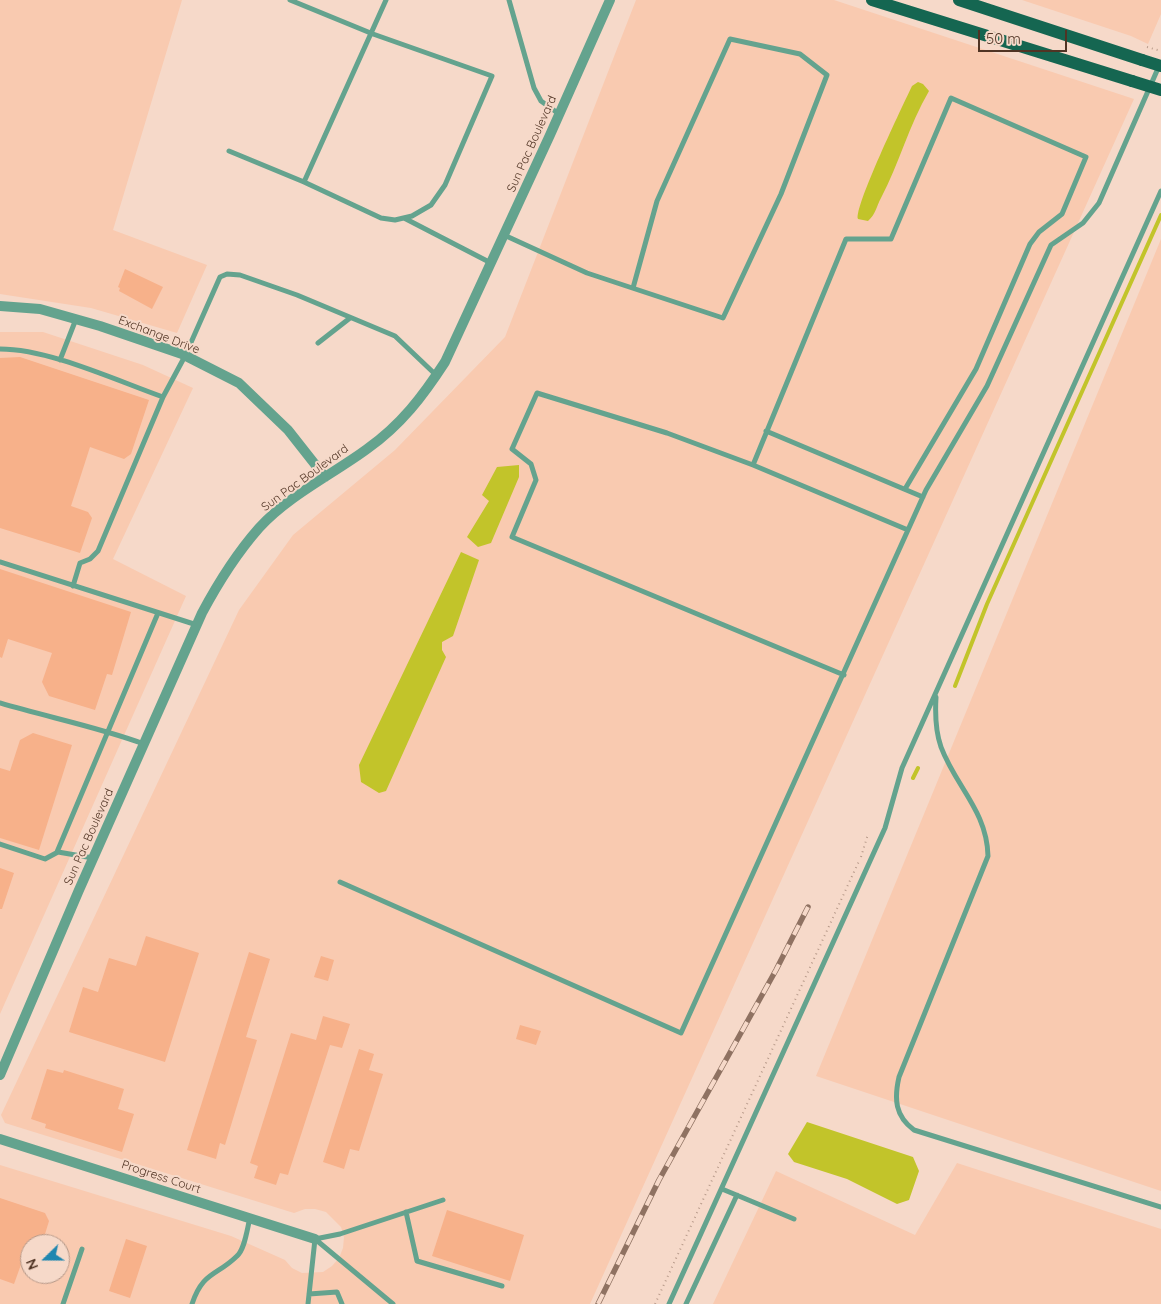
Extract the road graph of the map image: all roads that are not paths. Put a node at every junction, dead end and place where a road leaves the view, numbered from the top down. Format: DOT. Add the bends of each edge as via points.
graph roads {
  1 [pos="290,0"];
  2 [pos="386,0"];
  3 [pos="509,0"];
  4 [pos="610,0"];
  5 [pos="872,0"];
  6 [pos="958,0"];
  7 [pos="373,34"];
  8 [pos="1161,60"];
  9 [pos="1161,66"];
  10 [pos="1161,90"];
  11 [pos="559,114"];
  12 [pos="229,151"];
  13 [pos="304,182"];
  14 [pos="1161,191"];
  15 [pos="404,218"];
  16 [pos="504,235"];
  17 [pos="491,263"];
  18 [pos="633,288"];
  19 [pos="0,306"];
  20 [pos="350,318"];
  21 [pos="76,319"];
  22 [pos="318,343"];
  23 [pos="0,349"];
  24 [pos="186,356"];
  25 [pos="60,360"];
  26 [pos="436,375"];
  27 [pos="163,397"];
  28 [pos="766,431"];
  29 [pos="753,464"];
  30 [pos="325,477"];
  31 [pos="905,489"];
  32 [pos="923,497"];
  33 [pos="908,530"];
  34 [pos="0,562"];
  35 [pos="73,586"];
  36 [pos="158,613"];
  37 [pos="197,625"];
  38 [pos="844,676"];
  39 [pos="936,694"];
  40 [pos="0,703"];
  41 [pos="110,731"];
  42 [pos="144,744"];
  43 [pos="0,844"];
  44 [pos="57,852"];
  45 [pos="94,858"];
  46 [pos="340,882"];
  47 [pos="0,1075"];
  48 [pos="0,1139"];
  49 [pos="722,1189"];
  50 [pos="737,1195"];
  51 [pos="443,1200"];
  52 [pos="1161,1207"];
  53 [pos="406,1212"];
  54 [pos="250,1218"];
  55 [pos="794,1219"];
  56 [pos="315,1239"];
  57 [pos="82,1249"];
  58 [pos="502,1286"];
  59 [pos="309,1294"];
  60 [pos="63,1304"];
  61 [pos="192,1304"];
  62 [pos="308,1304"];
  63 [pos="342,1304"];
  64 [pos="393,1304"];
  65 [pos="669,1304"];
  66 [pos="686,1304"];
  1 -- 7 [label="lane"];
  2 -- 7 [label="lane"];
  3 -- 11 [label="lane" via="534,88 541,101"];
  4 -- 11 [label="street, Sun Pac Boulevard"];
  5 -- 10 [label="main road, bridge"];
  6 -- 9 [label="main road, bridge"];
  7 -- 13 [label="lane"];
  7 -- 15 [label="lane" via="492,76 445,185 431,206"];
  8 -- 32 [label="lane" via="1095,211 1051,245 987,386"];
  11 -- 16 [label="street, Sun Pac Boulevard"];
  12 -- 13 [label="lane"];
  13 -- 15 [label="lane" via="381,218"];
  14 -- 39 [label="lane"];
  15 -- 17 [label="lane"];
  16 -- 17 [label="street, Sun Pac Boulevard"];
  16 -- 18 [label="lane" via="587,273"];
  17 -- 26 [label="street, Sun Pac Boulevard"];
  18 -- 18 [label="lane" via="723,318 781,194 827,75 800,54 730,39 657,201"];
  19 -- 21 [label="street, Exchange Drive" via="40,309"];
  20 -- 22 [label="lane"];
  20 -- 24 [label="lane" via="297,295 240,275 227,274 220,277"];
  20 -- 26 [label="lane" via="394,336"];
  21 -- 24 [label="street, Exchange Drive"];
  21 -- 25 [label="lane"];
  23 -- 25 [label="lane" via="18,349"];
  24 -- 27 [label="lane"];
  24 -- 30 [label="street, Exchange Drive" via="239,384 288,430"];
  25 -- 27 [label="lane"];
  26 -- 30 [label="street, Sun Pac Boulevard" via="416,405 369,448"];
  27 -- 35 [label="lane" via="98,551 80,563"];
  28 -- 29 [label="lane"];
  28 -- 31 [label="lane"];
  28 -- 31 [label="lane" via="846,239 891,239 951,98 1001,118 1086,157 1062,214 1039,232 1030,244 976,369"];
  29 -- 33 [label="lane"];
  29 -- 38 [label="lane" via="667,433 537,393 512,449 531,464 536,480 512,537"];
  30 -- 37 [label="street, Sun Pac Boulevard" via="259,528 219,582"];
  31 -- 32 [label="lane"];
  32 -- 33 [label="lane"];
  33 -- 38 [label="lane"];
  34 -- 35 [label="lane"];
  35 -- 36 [label="lane"];
  36 -- 37 [label="lane"];
  36 -- 41 [label="lane"];
  37 -- 42 [label="street, Sun Pac Boulevard"];
  38 -- 46 [label="lane" via="681,1033"];
  39 -- 49 [label="lane" via="902,768 890,817"];
  39 -- 52 [label="lane" via="935,720 940,745 983,823 988,839 988,856 899,1077 896,1091 898,1112 914,1130"];
  40 -- 41 [label="lane" via="88,728"];
  41 -- 42 [label="lane"];
  41 -- 44 [label="lane"];
  42 -- 45 [label="street, Sun Pac Boulevard"];
  43 -- 44 [label="lane" via="45,859"];
  44 -- 45 [label="lane"];
  45 -- 47 [label="street, Sun Pac Boulevard"];
  48 -- 54 [label="street, Progress Court"];
  49 -- 50 [label="lane"];
  49 -- 65 [label="lane"];
  50 -- 55 [label="lane"];
  50 -- 66 [label="lane"];
  51 -- 53 [label="lane"];
  53 -- 56 [label="lane"];
  53 -- 58 [label="lane" via="417,1261"];
  54 -- 56 [label="street, Progress Court"];
  54 -- 61 [label="lane" via="239,1255 208,1277 198,1288"];
  56 -- 59 [label="lane"];
  56 -- 64 [label="lane"];
  57 -- 60 [label="lane"];
  59 -- 62 [label="lane"];
  59 -- 63 [label="lane" via="337,1292"];
}
